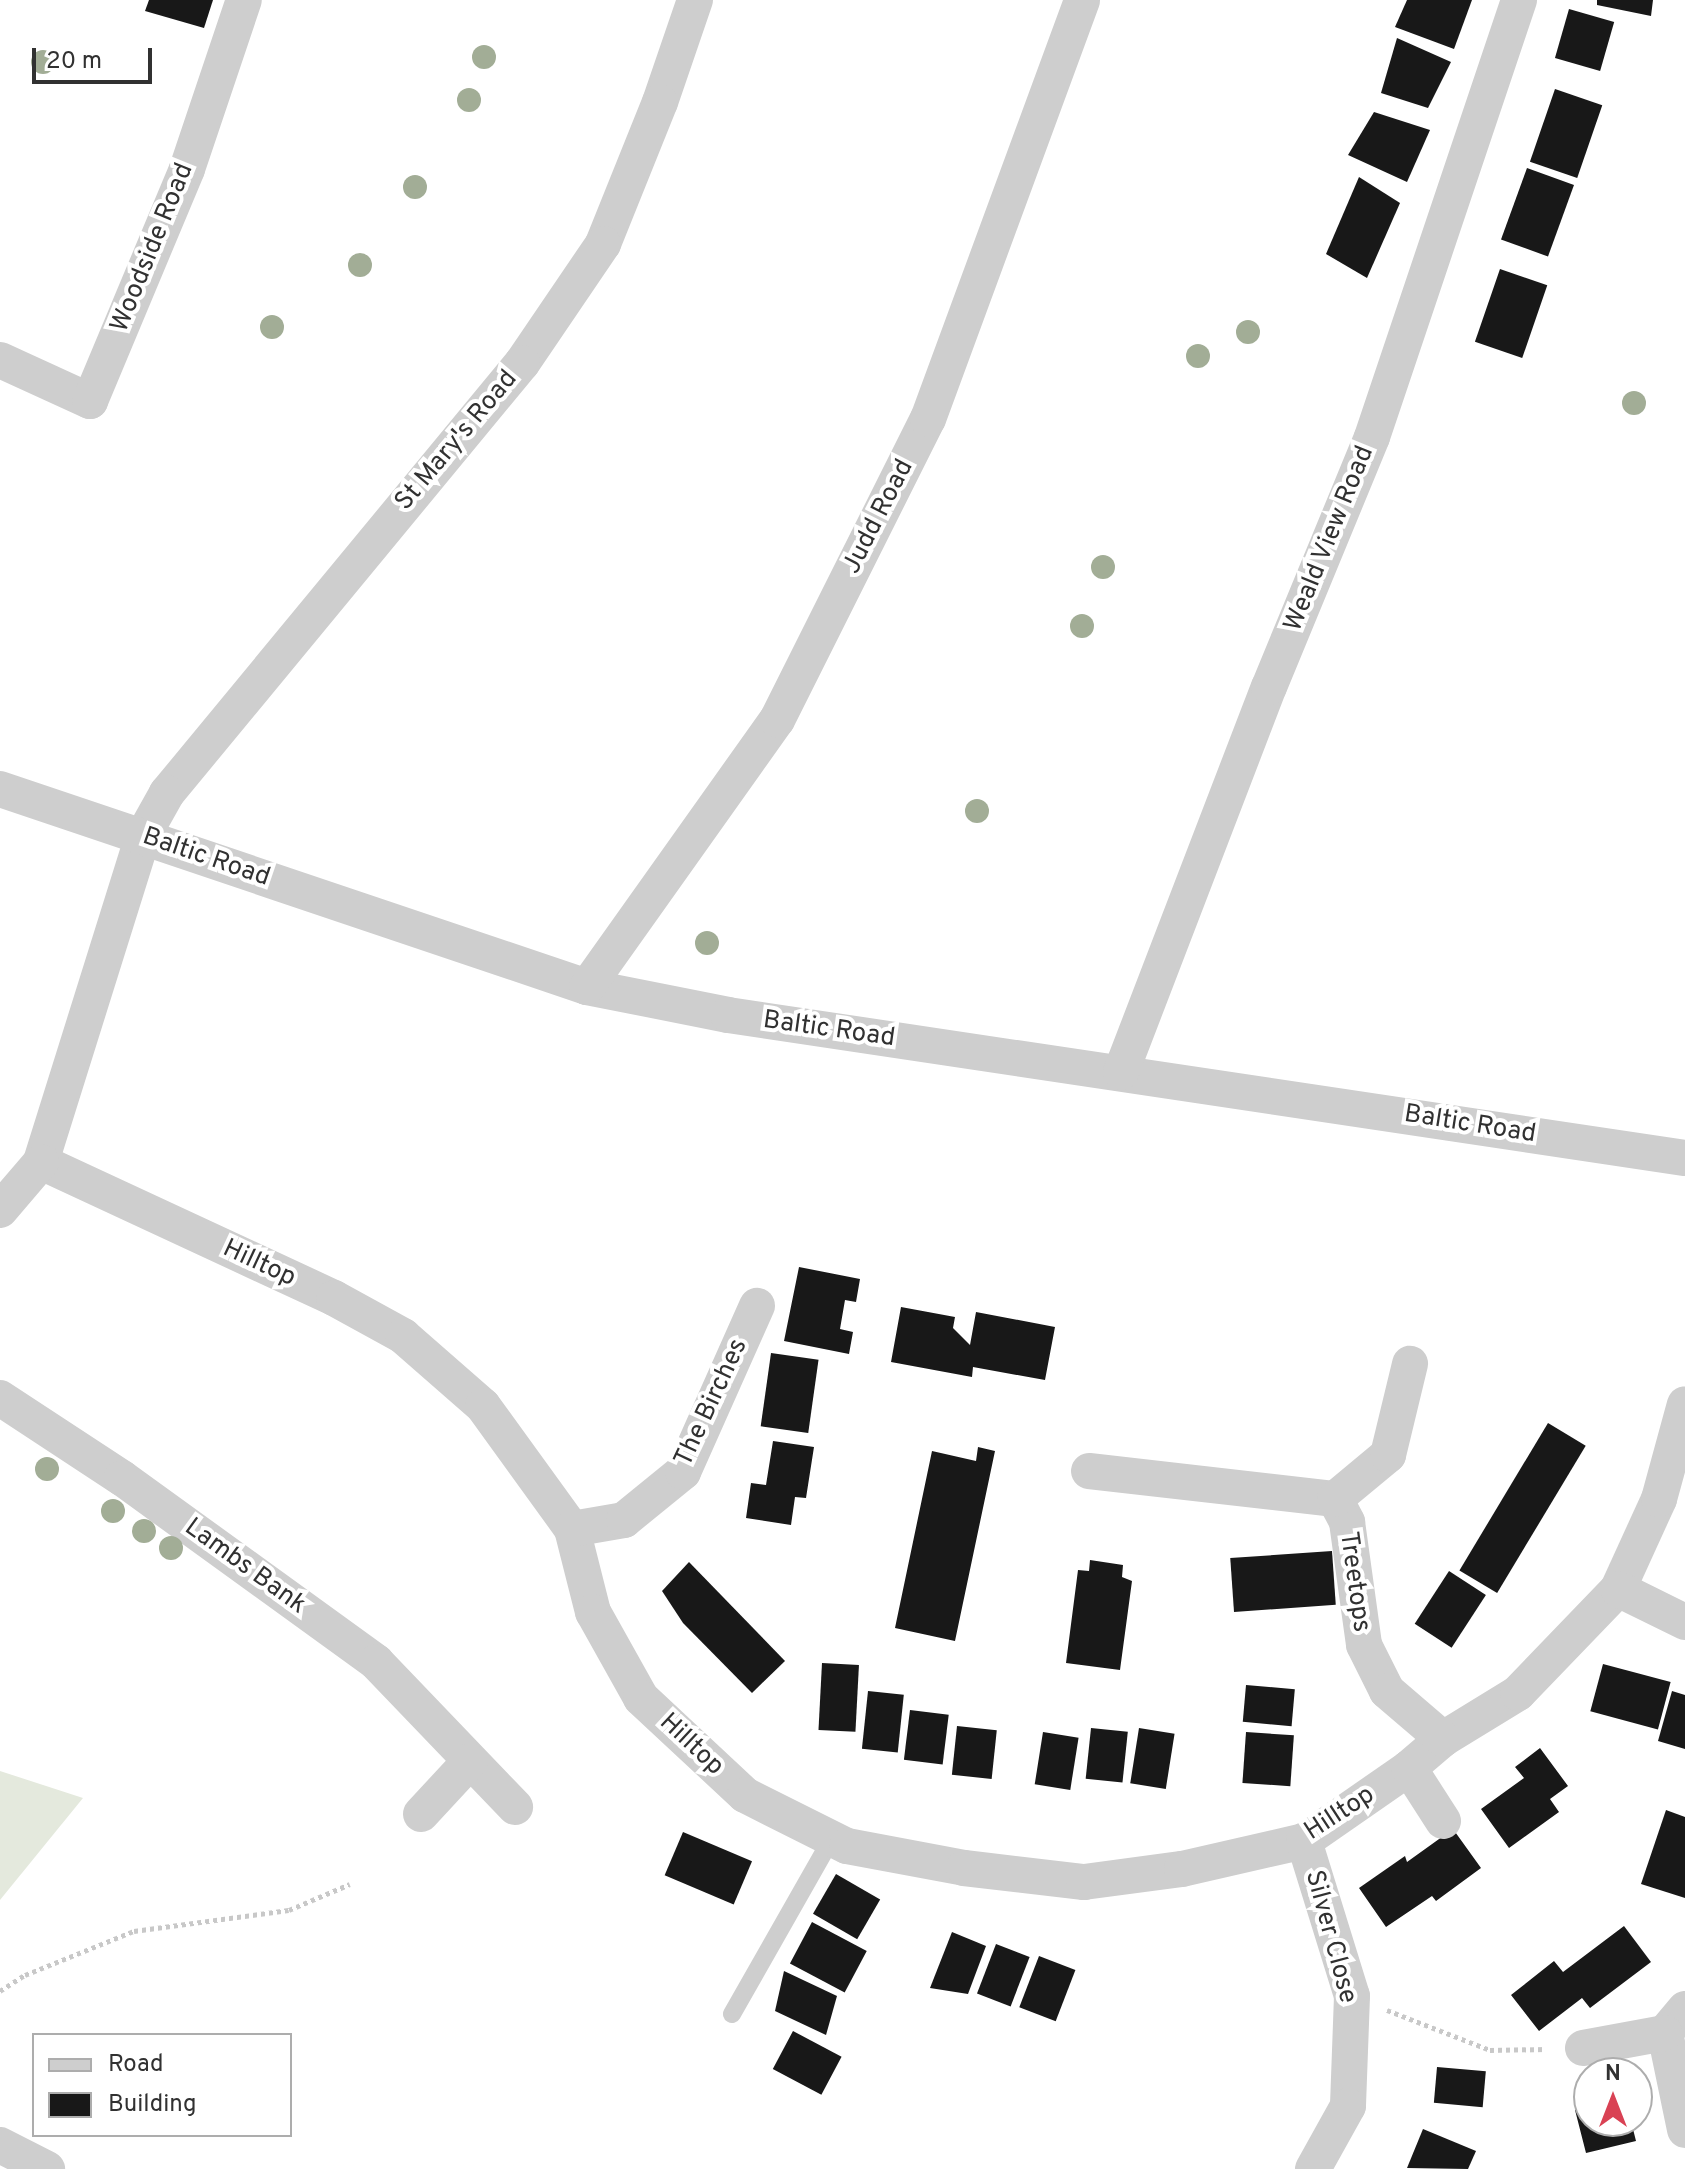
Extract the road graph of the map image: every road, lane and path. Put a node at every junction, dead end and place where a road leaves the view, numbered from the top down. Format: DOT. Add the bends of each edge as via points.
graph roads {
  1 [pos="244,0"];
  2 [pos="695,0"];
  3 [pos="1082,0"];
  4 [pos="1519,0"];
  5 [pos="0,360"];
  6 [pos="0,789"];
  7 [pos="143,836"];
  8 [pos="587,987"];
  9 [pos="1121,1072"];
  10 [pos="1685,1158"];
  11 [pos="41,1162"];
  12 [pos="0,1210"];
  13 [pos="757,1306"];
  14 [pos="1410,1364"];
  15 [pos="0,1398"];
  16 [pos="1685,1404"];
  17 [pos="1089,1471"];
  18 [pos="1335,1499"];
  19 [pos="572,1529"];
  20 [pos="1618,1589"];
  21 [pos="1685,1622"];
  22 [pos="1443,1739"];
  23 [pos="470,1761"];
  24 [pos="1409,1768"];
  25 [pos="515,1807"];
  26 [pos="421,1814"];
  27 [pos="1443,1821"];
  28 [pos="832,1838"];
  29 [pos="1304,1841"];
  30 [pos="350,1884"];
  31 [pos="0,1991"];
  32 [pos="1352,1996"];
  33 [pos="732,2014"];
  34 [pos="1675,2021"];
  35 [pos="1583,2048"];
  36 [pos="1685,2130"];
  37 [pos="0,2145"];
  38 [pos="47,2169"];
  39 [pos="1313,2169"];
  1 -- 5 [label="street, Woodside Road" via="187,169 90,401"];
  2 -- 7 [label="street, St Mary's Road" via="603,244 522,363 167,793"];
  3 -- 8 [label="street, Judd Road" via="928,419 839,597 777,720"];
  4 -- 9 [label="street, Weald View Road" via="1372,437"];
  6 -- 7 [label="street, Baltic Road"];
  7 -- 8 [label="street, Baltic Road"];
  7 -- 11 [label="street"];
  8 -- 9 [label="street, Baltic Road" via="728,1015"];
  9 -- 10 [label="street, Baltic Road"];
  11 -- 12 [label="street"];
  11 -- 19 [label="street, Hilltop" via="334,1298 403,1336 483,1406"];
  13 -- 19 [label="street, The Birches" via="683,1472 624,1520"];
  14 -- 18 [label="street" via="1388,1455"];
  15 -- 23 [label="street, Lambs Bank" via="122,1478 376,1662"];
  16 -- 20 [label="street, Hilltop" via="1659,1499"];
  17 -- 18 [label="street, Treetops"];
  18 -- 22 [label="street, Treetops" via="1347,1522 1364,1645 1387,1691"];
  19 -- 28 [label="street, Hilltop" via="593,1612 641,1698 745,1795"];
  20 -- 21 [label="street"];
  20 -- 22 [label="street, Hilltop" via="1518,1693"];
  22 -- 24 [label="street, Hilltop"];
  23 -- 25 [label="street, Lambs Bank"];
  23 -- 26 [label="street"];
  24 -- 27 [label="street"];
  24 -- 29 [label="street, Hilltop"];
  28 -- 29 [label="street, Hilltop" via="847,1846 964,1868 1084,1882 1182,1869"];
  28 -- 33 [label="lane"];
  29 -- 32 [label="street, Silver Close"];
  30 -- 31 [label="path" via="289,1910 134,1931 25,1975"];
  32 -- 35 [label="path" via="1490,2050"];
  32 -- 39 [label="street, Silver Close" via="1348,2106"];
  34 -- 35 [label="street"];
  34 -- 36 [label="street"];
  37 -- 38 [label="street"];
}
